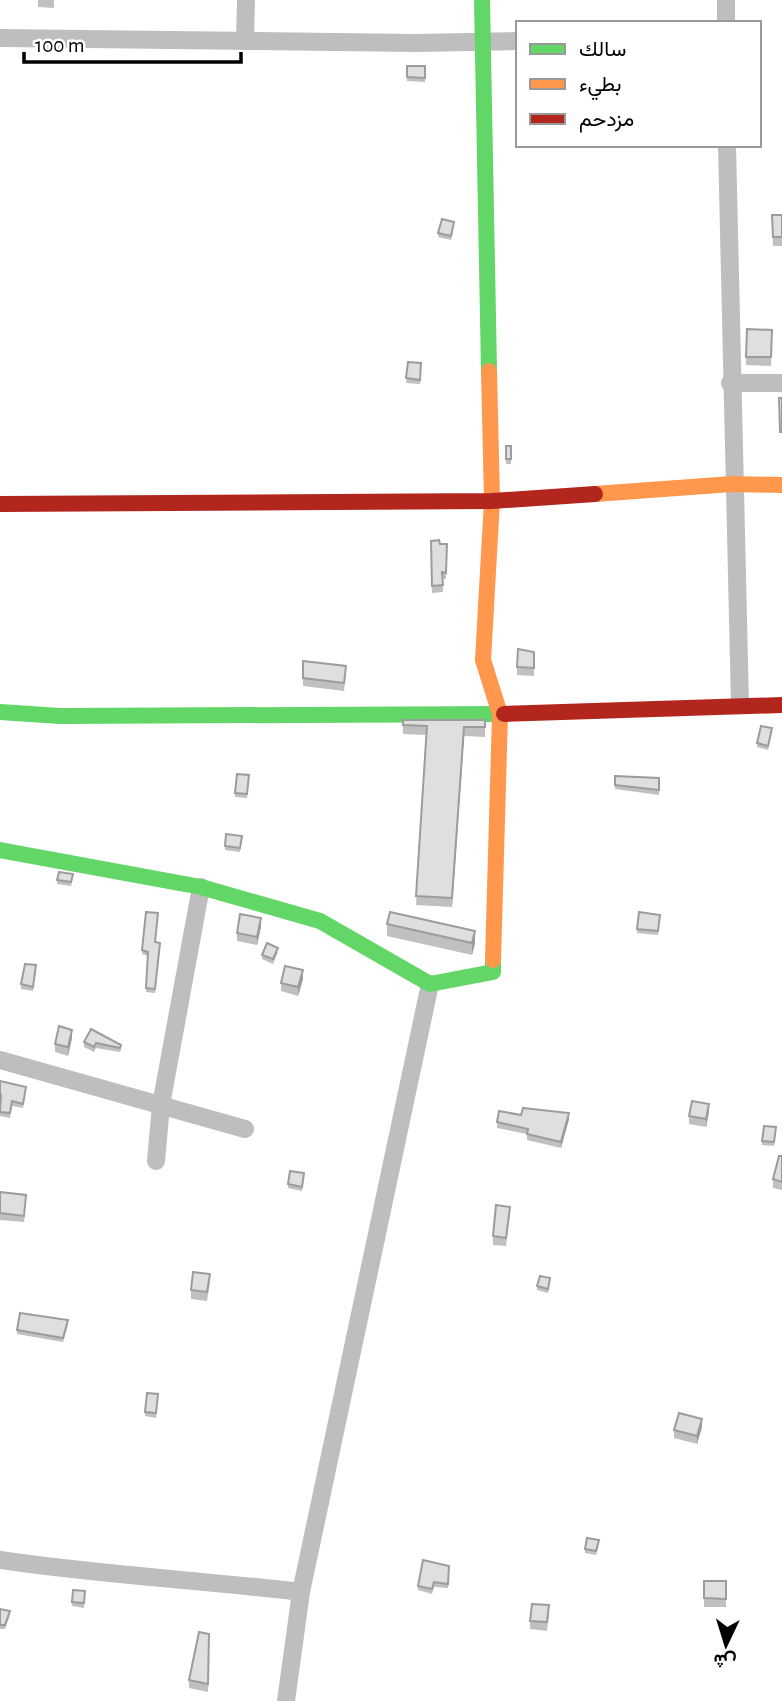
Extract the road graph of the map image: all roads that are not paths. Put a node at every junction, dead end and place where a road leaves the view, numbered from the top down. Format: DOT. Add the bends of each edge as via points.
graph roads {
  1 [pos="246,0"];
  2 [pos="482,0"];
  3 [pos="726,0"];
  4 [pos="726,21"];
  5 [pos="0,38"];
  6 [pos="245,40"];
  7 [pos="516,41"];
  8 [pos="483,43"];
  9 [pos="727,147"];
  10 [pos="730,383"];
  11 [pos="782,383"];
  12 [pos="732,484"];
  13 [pos="782,485"];
  14 [pos="492,501"];
  15 [pos="0,504"];
  16 [pos="740,705"];
  17 [pos="782,705"];
  18 [pos="0,712"];
  19 [pos="500,714"];
  20 [pos="0,850"];
  21 [pos="201,887"];
  22 [pos="430,984"];
  23 [pos="0,1060"];
  24 [pos="161,1105"];
  25 [pos="245,1129"];
  26 [pos="156,1161"];
  27 [pos="0,1560"];
  28 [pos="300,1592"];
  29 [pos="286,1701"];
  1 -- 6 [label="street"];
  2 -- 8 [label="street"];
  3 -- 4 [label="street"];
  5 -- 6 [label="street"];
  6 -- 8 [label="street"];
  7 -- 8 [label="street"];
  8 -- 14 [label="street"];
  9 -- 10 [label="street"];
  10 -- 11 [label="street"];
  10 -- 12 [label="street"];
  12 -- 13 [label="street"];
  12 -- 14 [label="street"];
  12 -- 16 [label="street"];
  14 -- 15 [label="street"];
  14 -- 19 [label="street" via="483,660"];
  16 -- 17 [label="street"];
  16 -- 19 [label="street"];
  18 -- 19 [label="street" via="60,716"];
  19 -- 22 [label="street" via="493,972"];
  20 -- 21 [label="street"];
  21 -- 22 [label="street" via="320,920"];
  21 -- 24 [label="street"];
  22 -- 28 [label="street"];
  23 -- 24 [label="street"];
  24 -- 25 [label="street"];
  24 -- 26 [label="street"];
  27 -- 28 [label="street"];
  28 -- 29 [label="street"];
}
